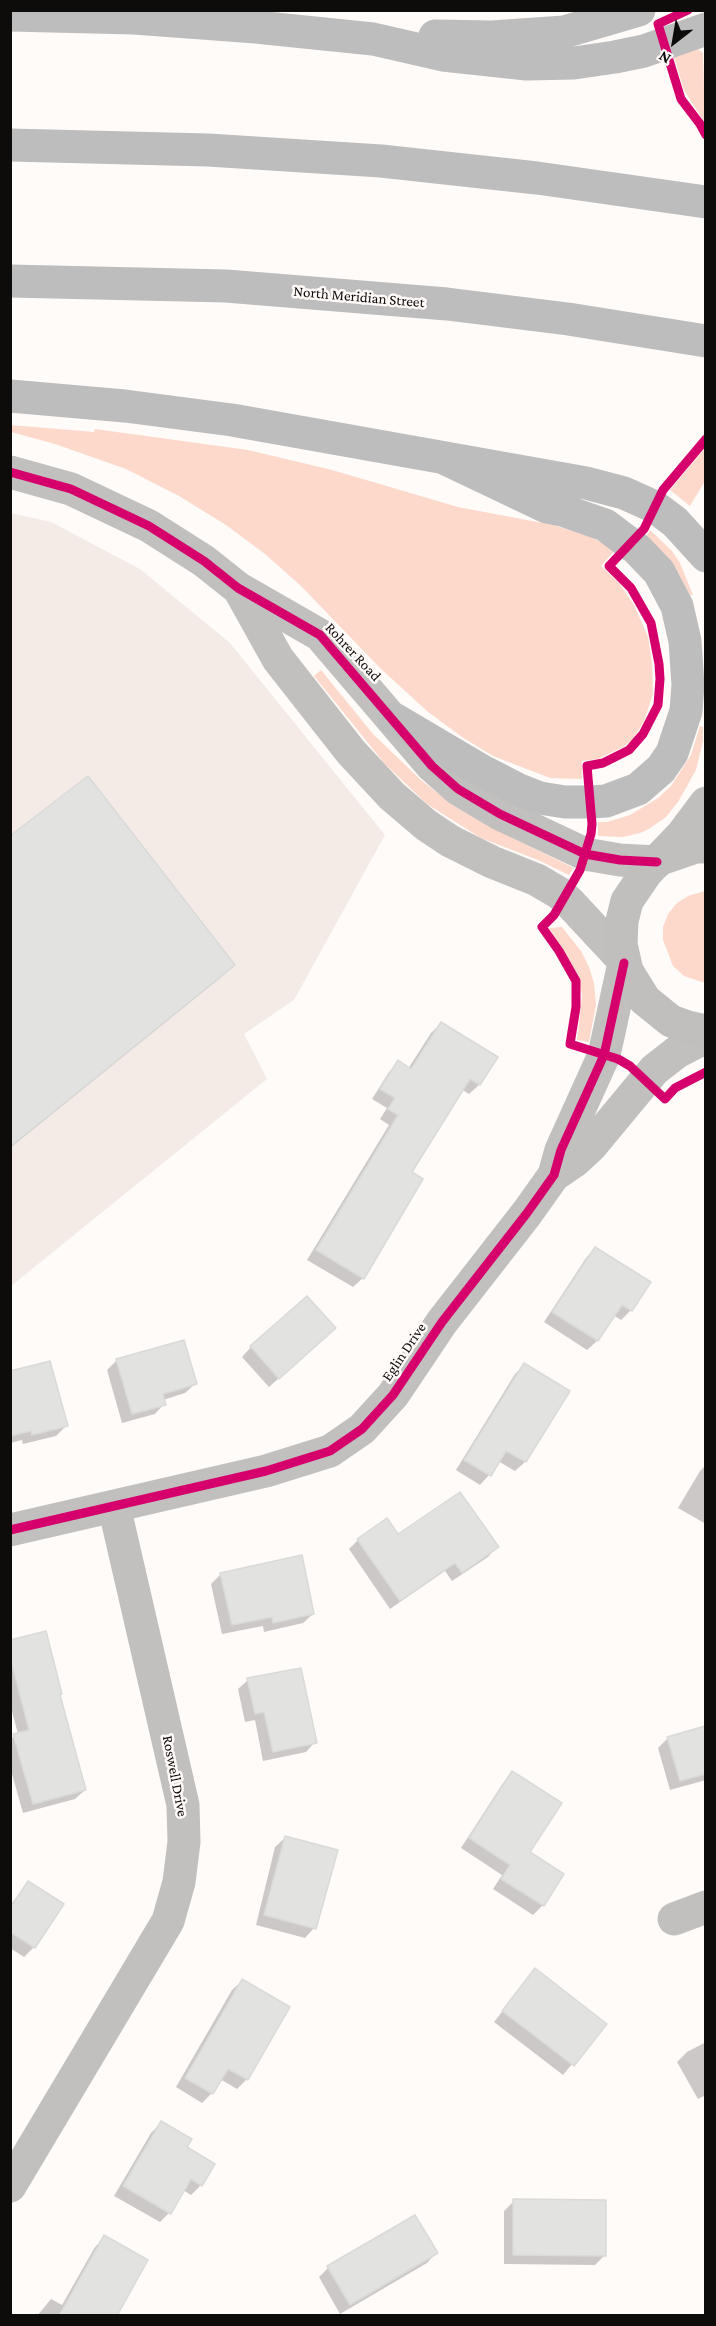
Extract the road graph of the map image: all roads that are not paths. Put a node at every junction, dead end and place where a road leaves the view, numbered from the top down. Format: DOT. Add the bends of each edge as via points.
graph roads {
  1 [pos="639,10"];
  2 [pos="10,15"];
  3 [pos="705,29"];
  4 [pos="373,39"];
  5 [pos="10,145"];
  6 [pos="699,201"];
  7 [pos="10,281"];
  8 [pos="702,340"];
  9 [pos="10,396"];
  10 [pos="444,458"];
  11 [pos="10,472"];
  12 [pos="705,556"];
  13 [pos="238,588"];
  14 [pos="394,719"];
  15 [pos="705,803"];
  16 [pos="705,847"];
  17 [pos="657,861"];
  18 [pos="624,962"];
  19 [pos="705,1030"];
  20 [pos="705,1037"];
  21 [pos="554,1175"];
  22 [pos="114,1506"];
  23 [pos="10,1530"];
  24 [pos="705,1907"];
  25 [pos="674,1919"];
  26 [pos="10,2186"];
  1 -- 4 [label="highway" via="596,24 543,34"];
  2 -- 4 [label="highway" via="134,18"];
  3 -- 4 [label="highway" via="644,51 553,64 443,56"];
  5 -- 6 [label="highway" via="208,150 381,161"];
  7 -- 8 [label="highway, North Meridian Street" via="226,286 435,303"];
  9 -- 10 [label="highway" via="182,412"];
  10 -- 12 [label="highway" via="624,493 668,517"];
  10 -- 14 [label="highway" via="547,507 604,525 637,549 659,572 677,606 685,641 686,711 672,753 661,769 638,789 606,801 590,802 540,798 517,789"];
  11 -- 13 [label="street, Rohrer Road" via="71,489 130,516 181,546"];
  13 -- 14 [label="street, Rohrer Road" via="320,635"];
  13 -- 18 [label="street, Rohrer Road" via="278,659 386,791 450,842 559,893"];
  14 -- 17 [label="street, Rohrer Road" via="432,766 458,789 500,814 585,854"];
  15 -- 17 [label="street"];
  16 -- 17 [label="street"];
  17 -- 18 [label="street" via="627,901 621,931"];
  18 -- 19 [label="street" via="640,994 653,1008 679,1025"];
  18 -- 21 [label="street, Eglin Drive" via="604,1055 561,1150"];
  20 -- 21 [label="street, Eglin Drive" via="654,1070 591,1146"];
  21 -- 22 [label="street, Eglin Drive" via="442,1322 384,1407 350,1439 276,1468"];
  22 -- 23 [label="street, Eglin Drive"];
  22 -- 26 [label="street, Roswell Drive" via="183,1805 179,1882 168,1921"];
  24 -- 25 [label="street"];
}
